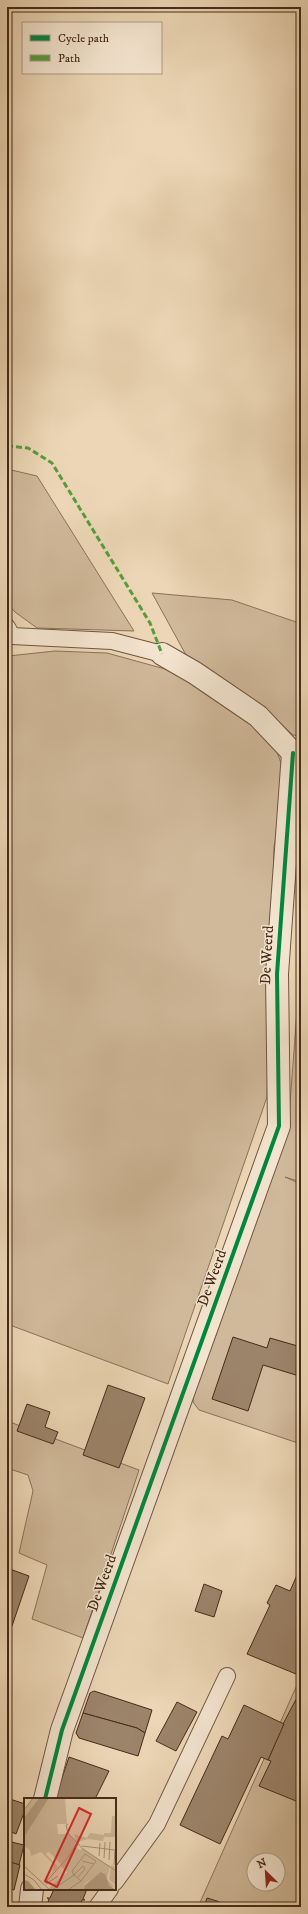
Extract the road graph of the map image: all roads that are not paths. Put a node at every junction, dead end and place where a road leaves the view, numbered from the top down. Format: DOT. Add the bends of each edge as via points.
graph roads {
  1 [pos="7,627"];
  2 [pos="162,654"];
  3 [pos="297,753"];
  4 [pos="228,1676"];
  5 [pos="45,1798"];
  6 [pos="116,1881"];
  7 [pos="32,1890"];
  8 [pos="109,1890"];
  9 [pos="30,1907"];
  10 [pos="98,1907"];
  1 -- 2 [label="lane" via="12,636 112,641"];
  2 -- 3 [label="street" via="258,716"];
  3 -- 5 [label="street, De Weerd" via="277,974 279,1126 62,1730"];
  4 -- 6 [label="lane" via="157,1824"];
  7 -- 9 [label="street"];
  8 -- 10 [label="lane"];
}
